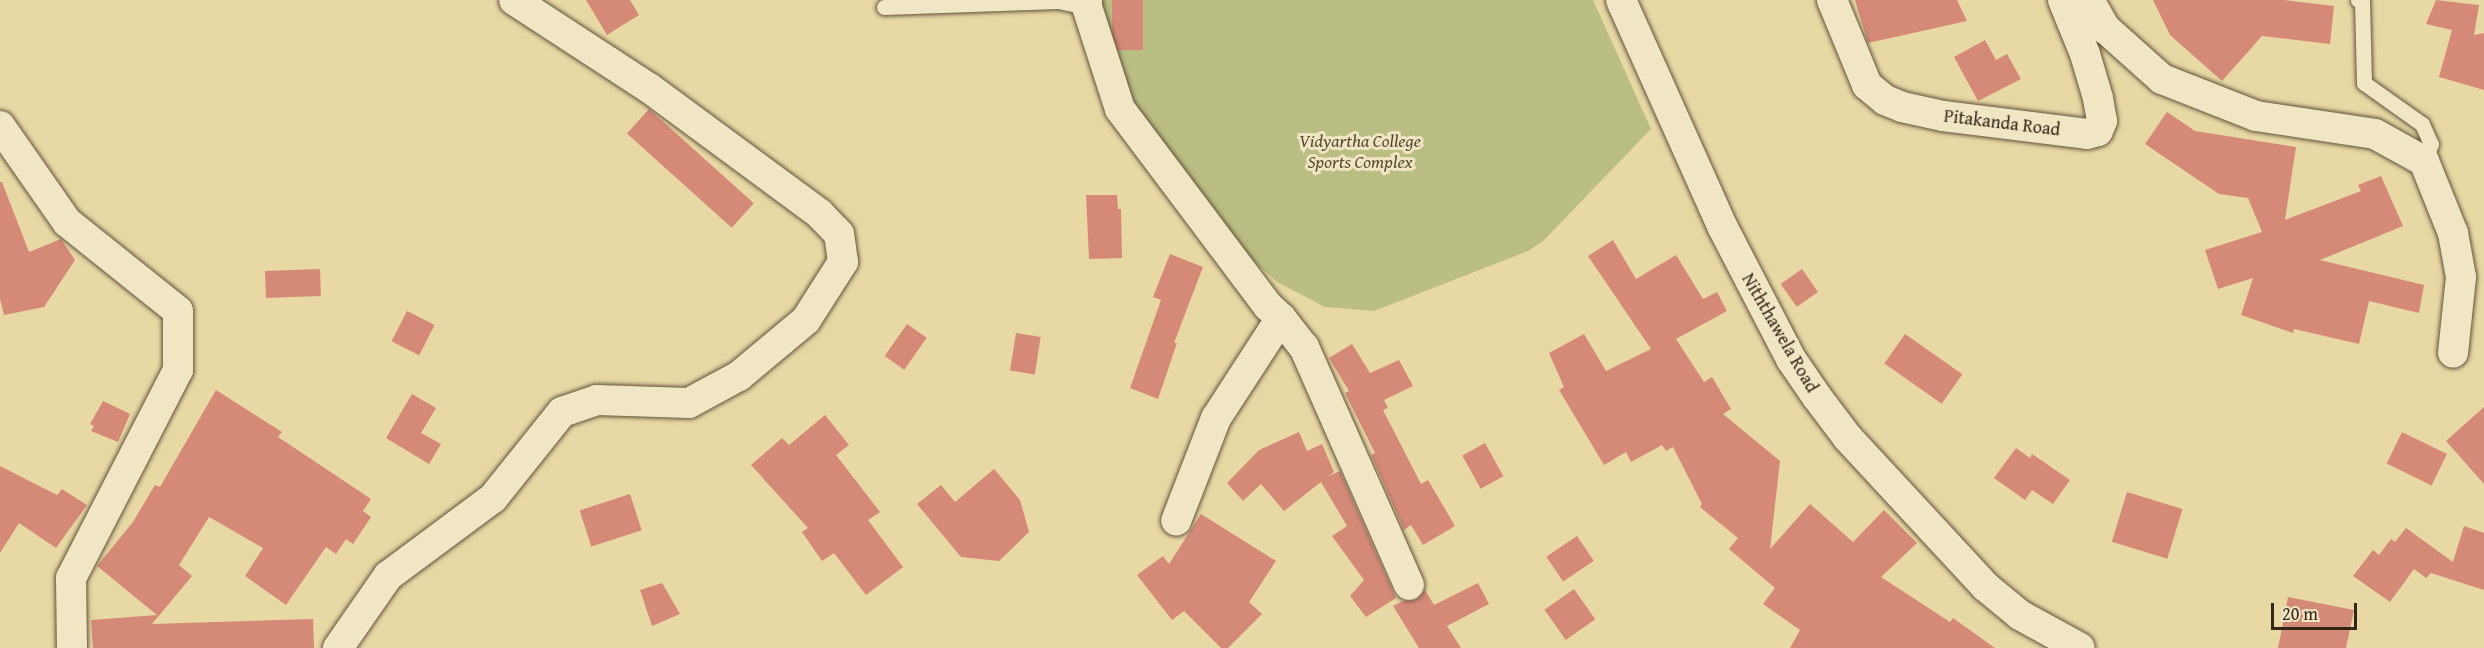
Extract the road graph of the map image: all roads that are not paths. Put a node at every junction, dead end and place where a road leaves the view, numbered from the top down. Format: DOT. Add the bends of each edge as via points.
graph roads {
  1 [pos="514,0"];
  2 [pos="1621,0"];
  3 [pos="1832,0"];
  4 [pos="2063,0"];
  5 [pos="2089,0"];
  6 [pos="2358,0"];
  7 [pos="1087,4"];
  8 [pos="884,7"];
  9 [pos="0,126"];
  10 [pos="2424,161"];
  11 [pos="1281,318"];
  12 [pos="2452,353"];
  13 [pos="1176,520"];
  14 [pos="1409,585"];
  15 [pos="72,648"];
  16 [pos="338,648"];
  17 [pos="2080,648"];
  1 -- 16 [label="street" via="649,88 820,214 839,234 843,262 806,320 739,376 689,403 597,400 562,412 493,498 388,576"];
  2 -- 17 [label="street, Niththawela Road" via="1722,226 1791,359 1817,397 1848,438 1986,587 2020,615"];
  3 -- 4 [label="street, Pitakanda Road" via="1867,85 1885,100 1943,116 2087,134 2098,131 2102,121 2098,98"];
  5 -- 10 [label="street" via="2106,29 2162,79 2256,116 2375,134"];
  6 -- 10 [label="lane" via="2362,1 2364,83 2422,124 2431,144"];
  7 -- 8 [label="lane" via="1058,1"];
  7 -- 11 [label="street" via="1120,109"];
  9 -- 15 [label="street" via="68,222 178,310 178,370 71,578"];
  10 -- 12 [label="street" via="2453,233 2461,277"];
  11 -- 13 [label="street" via="1216,418"];
  11 -- 14 [label="street" via="1304,346"];
}
